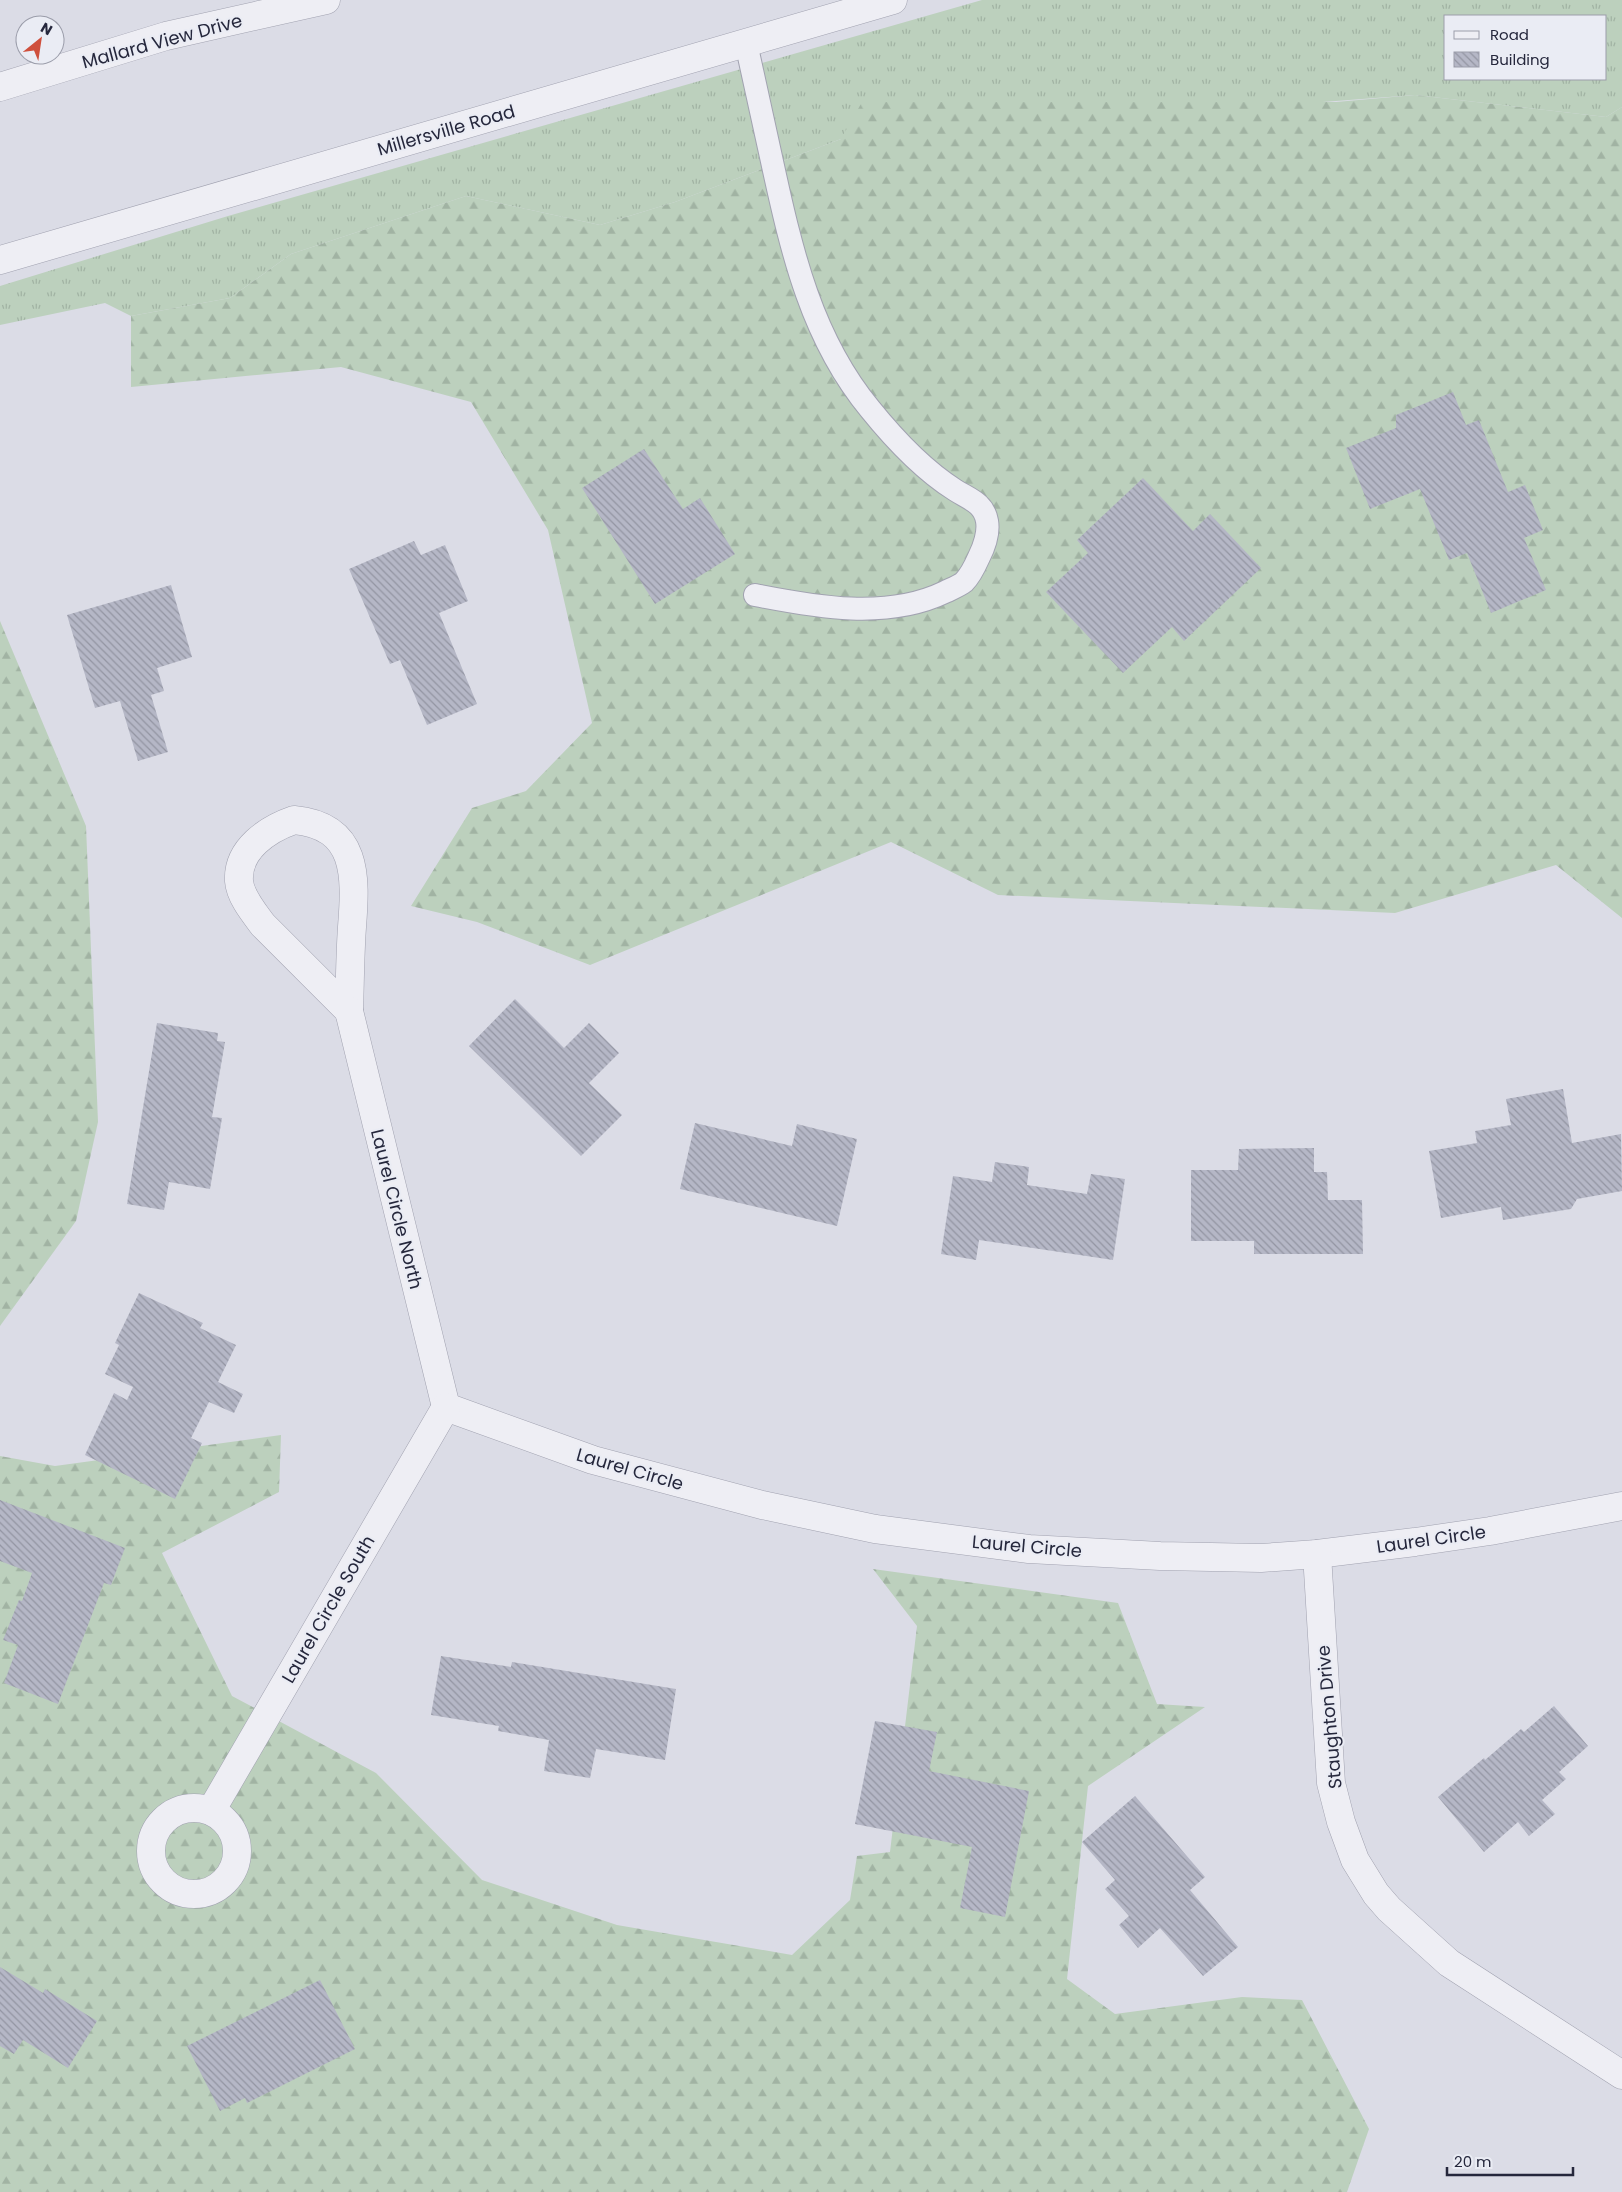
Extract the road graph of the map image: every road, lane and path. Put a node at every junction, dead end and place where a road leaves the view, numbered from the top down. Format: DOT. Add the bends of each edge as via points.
graph roads {
  1 [pos="326,0"];
  2 [pos="893,0"];
  3 [pos="746,43"];
  4 [pos="0,87"];
  5 [pos="0,260"];
  6 [pos="756,594"];
  7 [pos="349,1011"];
  8 [pos="446,1408"];
  9 [pos="1622,1506"];
  10 [pos="1317,1554"];
  11 [pos="211,1811"];
  12 [pos="1622,2075"];
  1 -- 4 [label="street, Mallard View Drive" via="166,36"];
  2 -- 3 [label="street, Millersville Road"];
  3 -- 5 [label="street, Millersville Road"];
  3 -- 6 [label="lane" via="786,223 805,294 826,342 860,396 900,446 981,506 987,521 981,554 963,583 909,605 874,609 800,604"];
  7 -- 7 [label="street, Laurel Circle North" via="353,871 344,845 326,827 294,820 279,825 253,845 242,860 239,882 262,925"];
  7 -- 8 [label="street, Laurel Circle North"];
  8 -- 10 [label="street, Laurel Circle" via="593,1460 762,1505 875,1528 1029,1549 1261,1558"];
  8 -- 11 [label="street, Laurel Circle South"];
  9 -- 10 [label="street, Laurel Circle" via="1480,1532"];
  10 -- 12 [label="street, Staughton Drive" via="1331,1783 1341,1822 1360,1868 1389,1910 1449,1963"];
}
